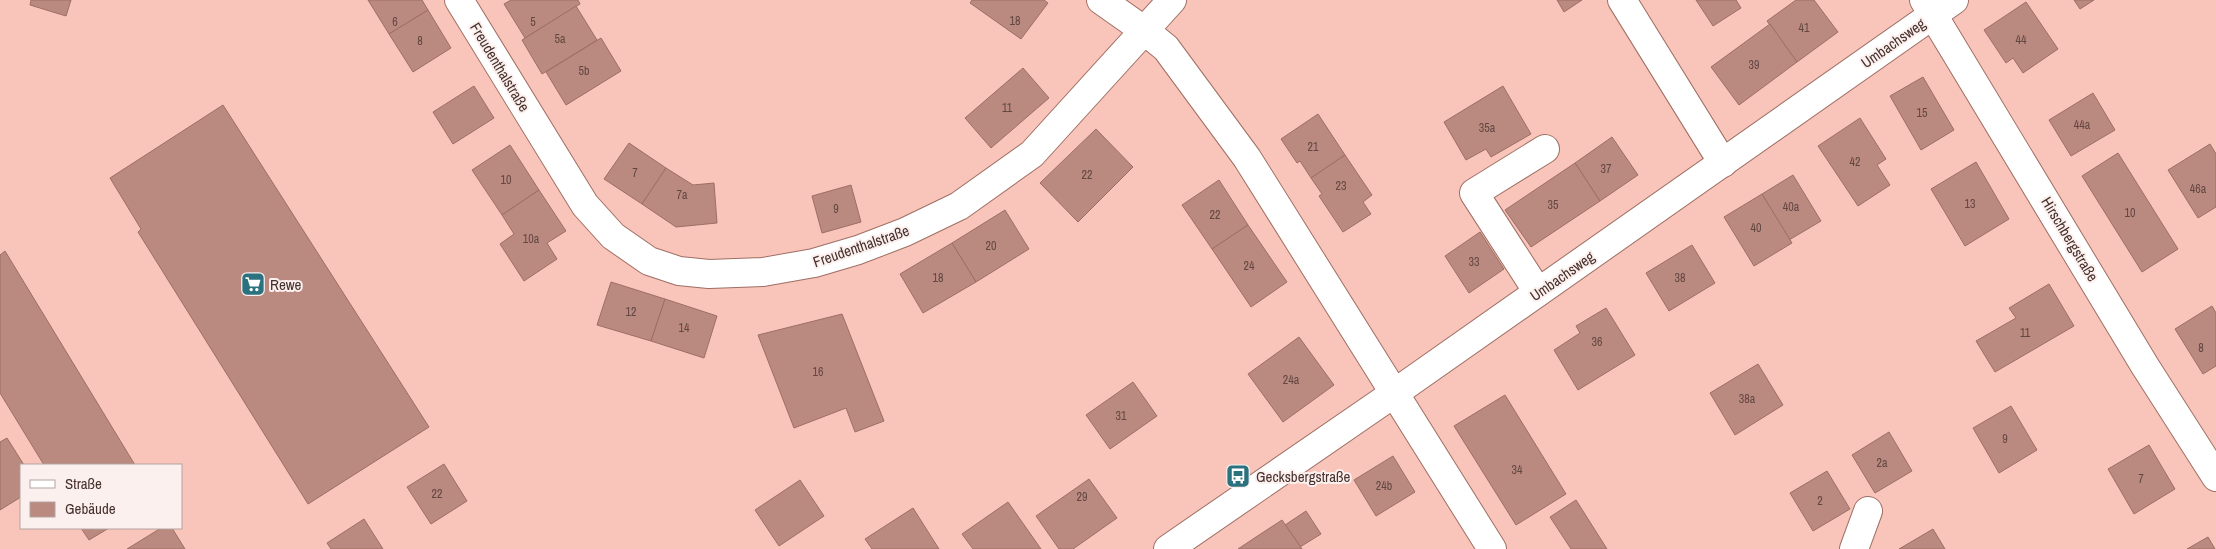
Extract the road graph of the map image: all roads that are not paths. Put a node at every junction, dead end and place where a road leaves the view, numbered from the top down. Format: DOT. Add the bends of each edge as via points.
graph roads {
  1 [pos="459,0"];
  2 [pos="1100,0"];
  3 [pos="1172,0"];
  4 [pos="1622,0"];
  5 [pos="1937,5"];
  6 [pos="1145,31"];
  7 [pos="1545,149"];
  8 [pos="1723,163"];
  9 [pos="1538,292"];
  10 [pos="1396,392"];
  11 [pos="2216,477"];
  12 [pos="1868,510"];
  13 [pos="1168,549"];
  14 [pos="1492,549"];
  15 [pos="1854,549"];
  1 -- 6 [label="street, Freudenthalstraße" via="585,205 613,236 649,261 709,274 763,272 814,263 905,232 959,206 1032,154"];
  2 -- 6 [label="street"];
  3 -- 6 [label="street, Freudenthalstraße"];
  4 -- 8 [label="street"];
  5 -- 8 [label="street, Umbachsweg"];
  5 -- 11 [label="street, Hirschbergstraße" via="2146,366"];
  6 -- 10 [label="street" via="1166,48 1247,158"];
  7 -- 9 [label="street" via="1474,193"];
  8 -- 9 [label="street, Umbachsweg"];
  9 -- 10 [label="street, Umbachsweg"];
  10 -- 13 [label="street, Umbachsweg"];
  10 -- 14 [label="street"];
  12 -- 15 [label="street"];
}
